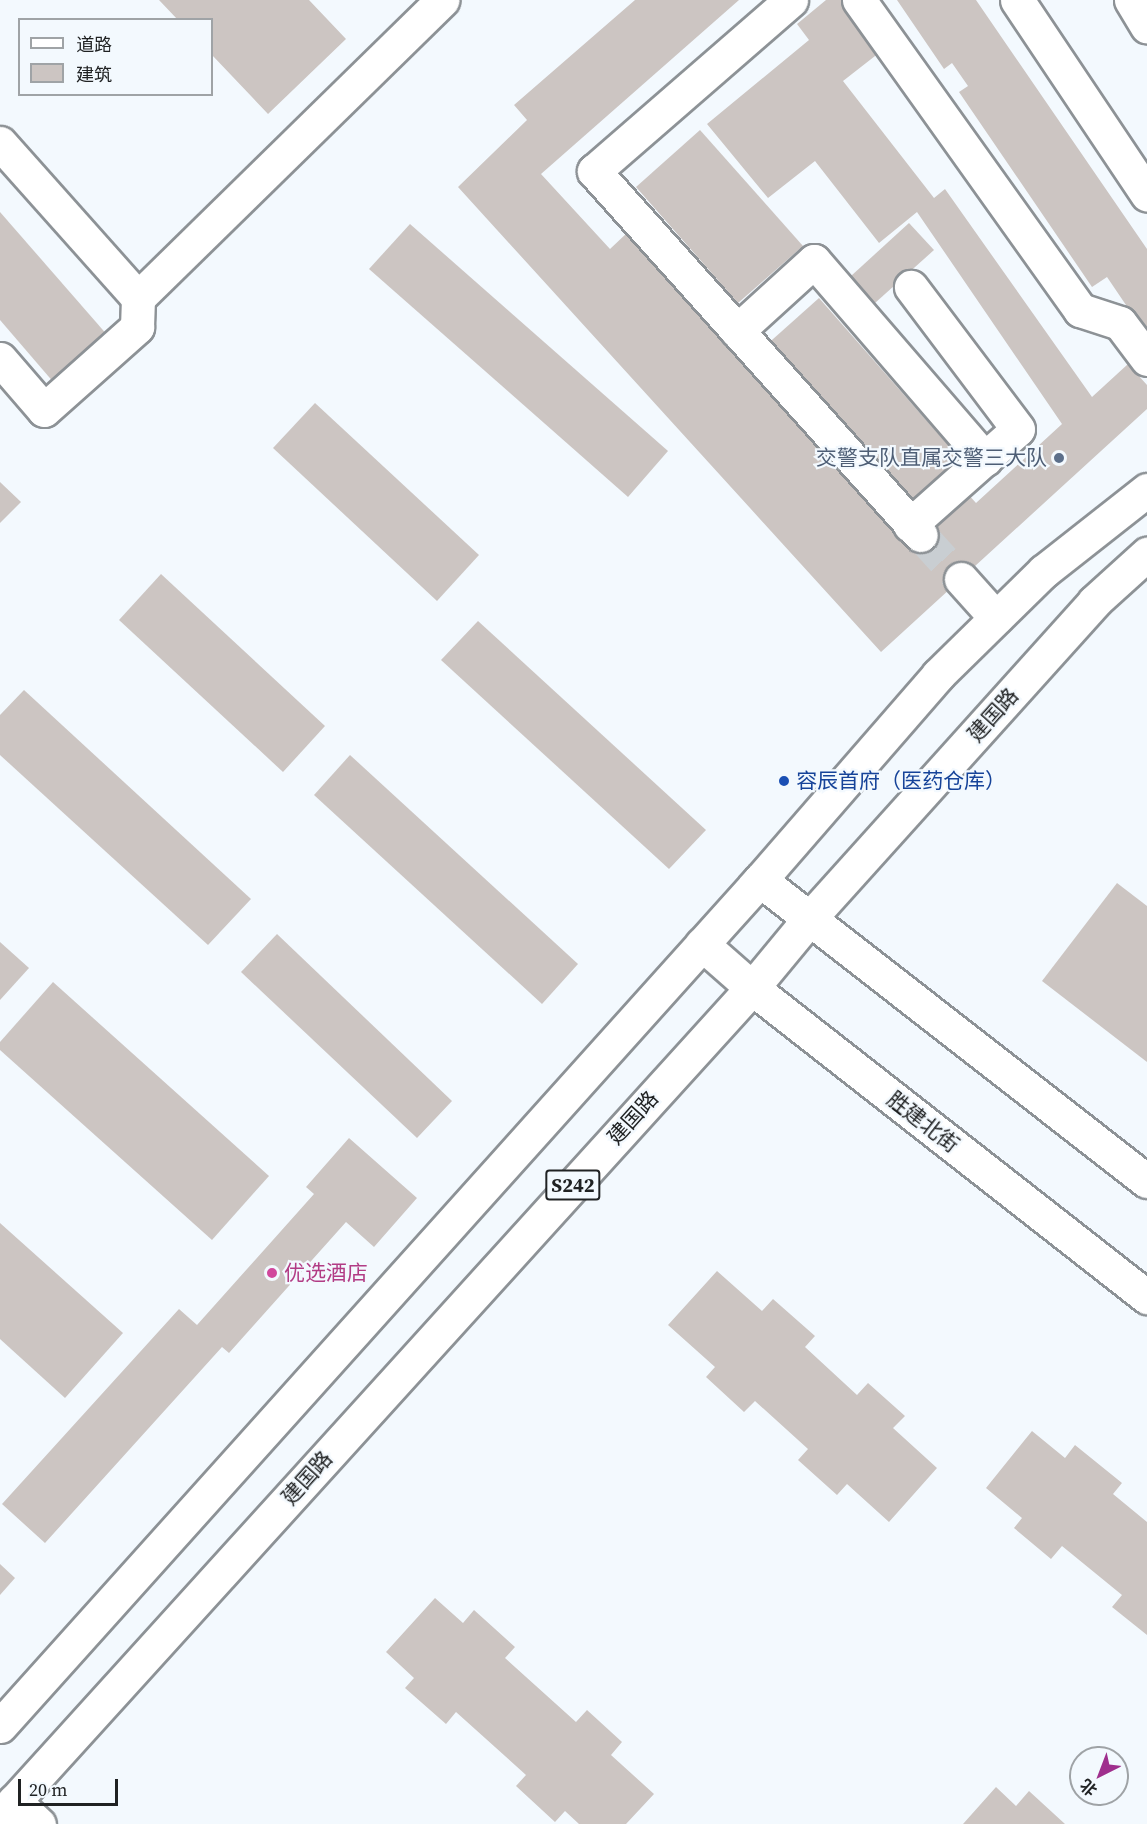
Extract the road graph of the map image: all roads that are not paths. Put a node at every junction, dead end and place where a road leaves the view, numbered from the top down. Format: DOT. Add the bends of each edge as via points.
graph roads {
  1 [pos="442,0"];
  2 [pos="791,0"];
  3 [pos="859,0"];
  4 [pos="1017,0"];
  5 [pos="1131,0"];
  6 [pos="1147,27"];
  7 [pos="0,143"];
  8 [pos="1147,194"];
  9 [pos="911,287"];
  10 [pos="138,298"];
  11 [pos="737,331"];
  12 [pos="0,359"];
  13 [pos="1147,359"];
  14 [pos="985,459"];
  15 [pos="1147,490"];
  16 [pos="1147,554"];
  17 [pos="961,579"];
  18 [pos="996,618"];
  19 [pos="760,880"];
  20 [pos="809,919"];
  21 [pos="702,944"];
  22 [pos="752,988"];
  23 [pos="1147,1181"];
  24 [pos="1147,1297"];
  25 [pos="0,1726"];
  26 [pos="7,1809"];
  27 [pos="39,1824"];
  1 -- 10 [label="main road"];
  2 -- 11 [label="main road" via="594,171"];
  3 -- 13 [label="main road" via="1080,310 1120,323"];
  4 -- 8 [label="main road"];
  5 -- 6 [label="main road"];
  7 -- 10 [label="main road"];
  9 -- 14 [label="main road" via="1018,429"];
  10 -- 12 [label="main road" via="137,327 44,410"];
  11 -- 14 [label="main road" via="814,261"];
  11 -- 14 [label="main road" via="916,530"];
  15 -- 18 [label="main road" via="1044,571"];
  16 -- 20 [label="main road, 建国路 / S242" via="1094,602"];
  17 -- 18 [label="main road"];
  18 -- 19 [label="main road" via="938,675"];
  19 -- 20 [label="main road"];
  19 -- 21 [label="main road"];
  20 -- 22 [label="main road, 建国路 / S242"];
  20 -- 23 [label="main road"];
  21 -- 22 [label="main road, 胜建北街"];
  21 -- 25 [label="main road"];
  22 -- 24 [label="main road, 胜建北街"];
  22 -- 26 [label="main road, 建国路 / S242"];
  26 -- 27 [label="main road"];
}
